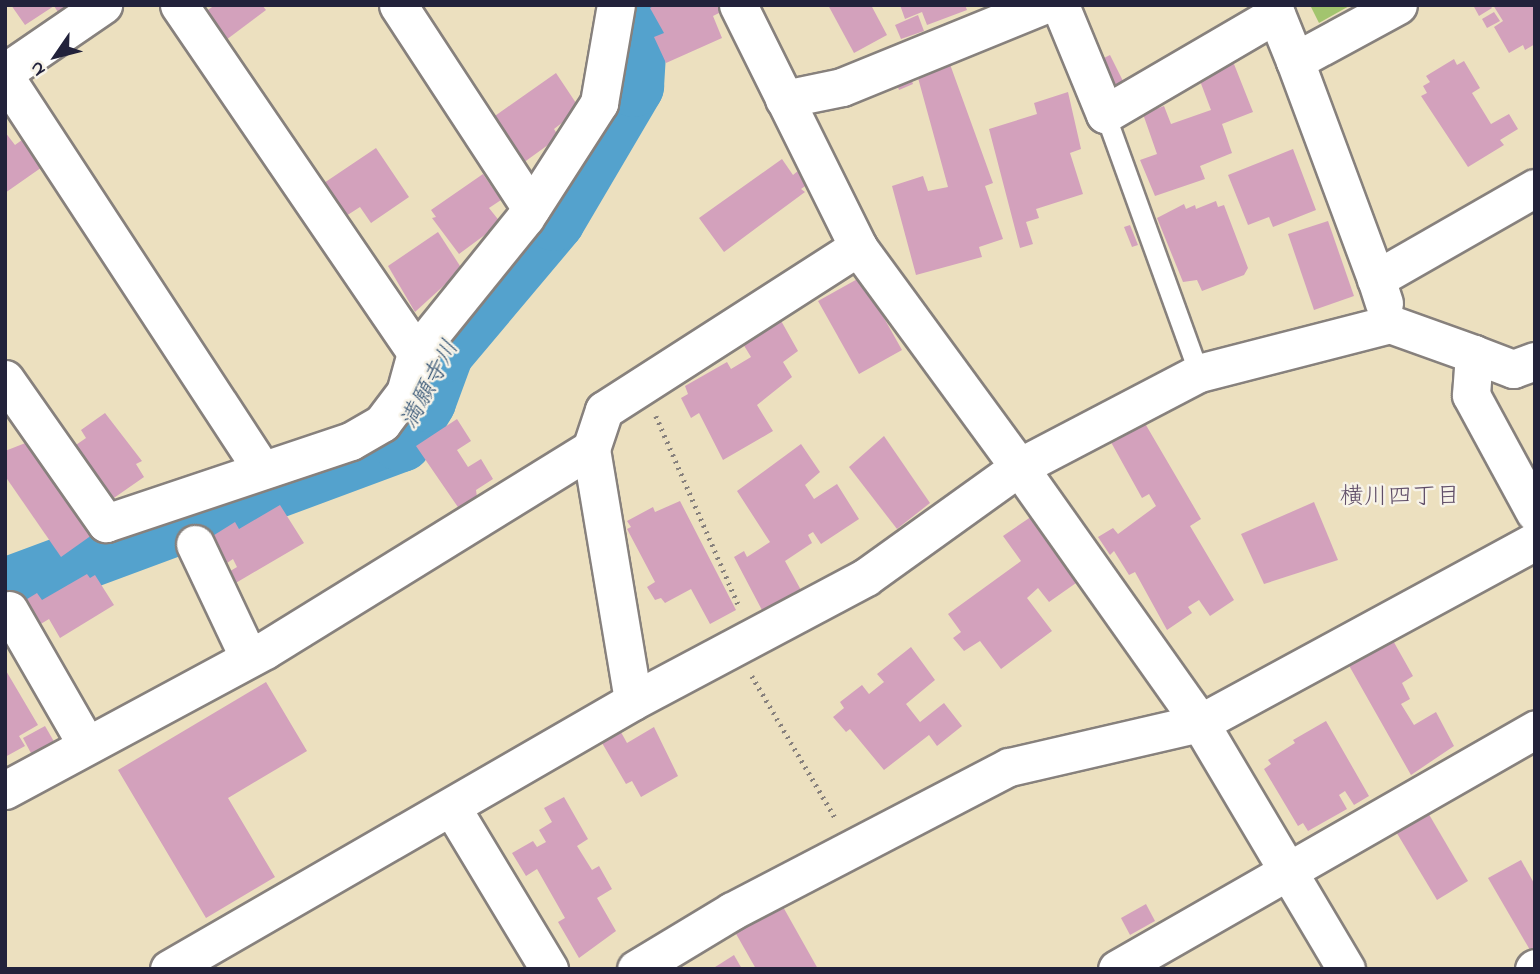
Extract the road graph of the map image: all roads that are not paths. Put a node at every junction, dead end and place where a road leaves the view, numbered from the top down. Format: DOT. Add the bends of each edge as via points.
graph roads {
  1 [pos="103,5"];
  2 [pos="180,5"];
  3 [pos="398,5"];
  4 [pos="616,5"];
  5 [pos="738,5"];
  6 [pos="1043,5"];
  7 [pos="1060,5"];
  8 [pos="1398,5"];
  9 [pos="1295,61"];
  10 [pos="5,74"];
  11 [pos="784,99"];
  12 [pos="1105,114"];
  13 [pos="1535,188"];
  14 [pos="531,208"];
  15 [pos="858,247"];
  16 [pos="1376,279"];
  17 [pos="1390,324"];
  18 [pos="416,353"];
  19 [pos="1474,354"];
  20 [pos="1535,361"];
  21 [pos="1199,373"];
  22 [pos="5,379"];
  23 [pos="16,417"];
  24 [pos="591,449"];
  25 [pos="258,465"];
  26 [pos="1019,467"];
  27 [pos="1535,513"];
  28 [pos="1535,541"];
  29 [pos="195,544"];
  30 [pos="9,610"];
  31 [pos="249,658"];
  32 [pos="633,701"];
  33 [pos="1200,723"];
  34 [pos="1535,730"];
  35 [pos="86,744"];
  36 [pos="5,790"];
  37 [pos="452,808"];
  38 [pos="1288,872"];
  39 [pos="169,969"];
  40 [pos="549,969"];
  41 [pos="636,969"];
  42 [pos="1117,969"];
  43 [pos="1346,969"];
  1 -- 10 [label="street"];
  2 -- 18 [label="street"];
  3 -- 14 [label="street"];
  4 -- 14 [label="street" via="599,103"];
  5 -- 11 [label="street"];
  6 -- 11 [label="street" via="842,87"];
  7 -- 12 [label="street"];
  8 -- 9 [label="street"];
  9 -- 12 [label="street" via="1276,14"];
  9 -- 16 [label="street"];
  10 -- 25 [label="street"];
  11 -- 15 [label="street"];
  12 -- 21 [label="lane"];
  13 -- 16 [label="street"];
  14 -- 18 [label="street"];
  15 -- 24 [label="street" via="604,410"];
  15 -- 26 [label="street"];
  16 -- 17 [label="street"];
  17 -- 19 [label="street"];
  17 -- 21 [label="street"];
  18 -- 23 [label="street" via="405,393 382,424 351,441 106,523"];
  19 -- 20 [label="street" via="1513,369"];
  19 -- 27 [label="street" via="1471,395"];
  21 -- 26 [label="street"];
  22 -- 23 [label="street"];
  24 -- 31 [label="street"];
  24 -- 32 [label="street"];
  26 -- 32 [label="street" via="866,577"];
  26 -- 33 [label="street"];
  28 -- 33 [label="street"];
  29 -- 31 [label="street"];
  30 -- 35 [label="street"];
  31 -- 35 [label="street"];
  32 -- 37 [label="street"];
  33 -- 38 [label="street"];
  33 -- 41 [label="street" via="1009,767 732,911"];
  34 -- 38 [label="street"];
  35 -- 36 [label="street"];
  37 -- 39 [label="street"];
  37 -- 40 [label="street"];
  38 -- 42 [label="street"];
  38 -- 43 [label="street"];
}
